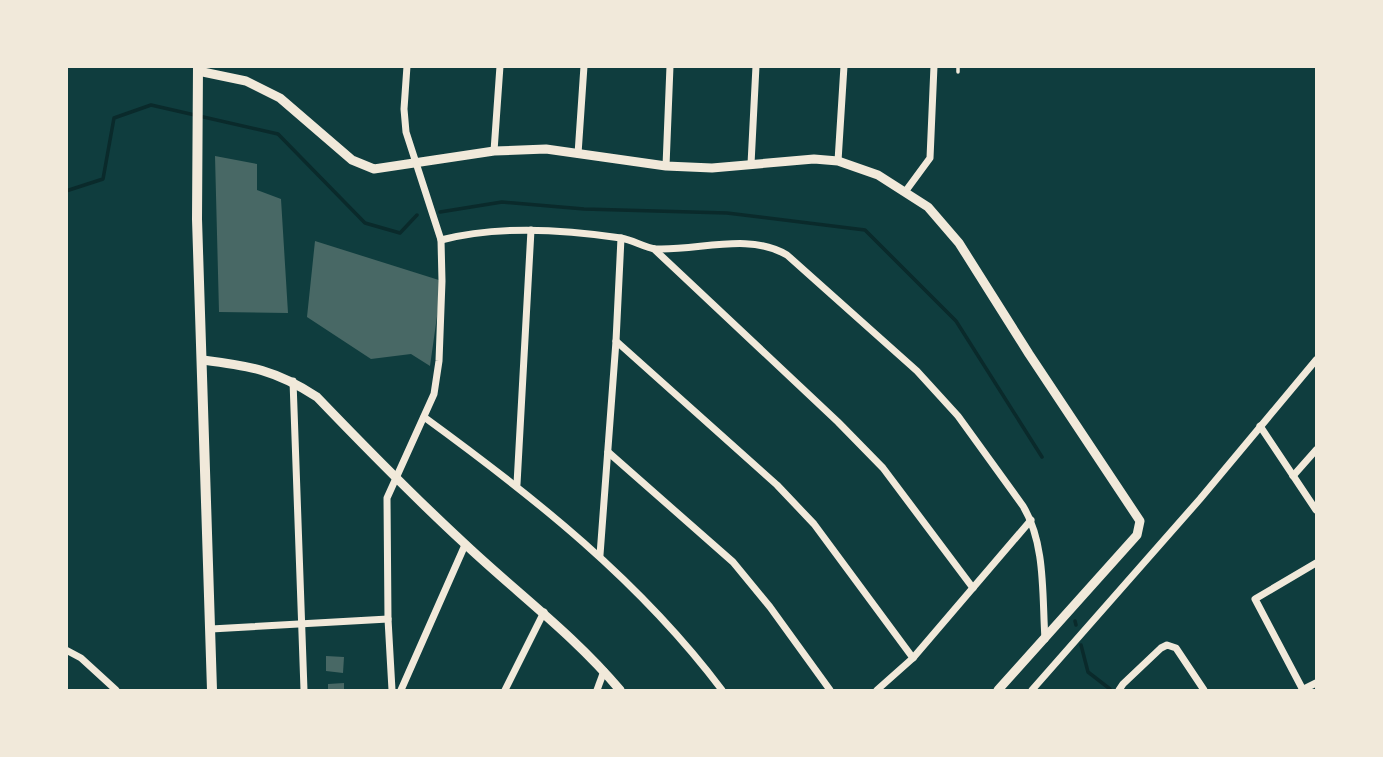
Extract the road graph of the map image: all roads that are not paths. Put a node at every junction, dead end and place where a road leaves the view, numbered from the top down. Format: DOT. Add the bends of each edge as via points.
graph roads {
  1 [pos="407,66"];
  2 [pos="500,66"];
  3 [pos="584,66"];
  4 [pos="670,66"];
  5 [pos="756,66"];
  6 [pos="844,66"];
  7 [pos="934,66"];
  8 [pos="198,69"];
  9 [pos="494,151"];
  10 [pos="578,154"];
  11 [pos="838,161"];
  12 [pos="415,163"];
  13 [pos="751,164"];
  14 [pos="666,166"];
  15 [pos="905,192"];
  16 [pos="531,230"];
  17 [pos="621,238"];
  18 [pos="441,240"];
  19 [pos="654,249"];
  20 [pos="616,341"];
  21 [pos="203,360"];
  22 [pos="1317,360"];
  23 [pos="293,382"];
  24 [pos="424,416"];
  25 [pos="1260,426"];
  26 [pos="1317,450"];
  27 [pos="608,452"];
  28 [pos="1293,476"];
  29 [pos="396,477"];
  30 [pos="517,484"];
  31 [pos="1317,510"];
  32 [pos="1031,520"];
  33 [pos="465,545"];
  34 [pos="600,555"];
  35 [pos="1317,563"];
  36 [pos="973,588"];
  37 [pos="544,612"];
  38 [pos="388,619"];
  39 [pos="301,624"];
  40 [pos="211,629"];
  41 [pos="1045,640"];
  42 [pos="66,650"];
  43 [pos="913,658"];
  44 [pos="604,671"];
  45 [pos="1317,683"];
  46 [pos="1303,690"];
  47 [pos="116,691"];
  48 [pos="212,691"];
  49 [pos="304,691"];
  50 [pos="392,691"];
  51 [pos="401,691"];
  52 [pos="505,691"];
  53 [pos="597,691"];
  54 [pos="620,691"];
  55 [pos="722,691"];
  56 [pos="830,691"];
  57 [pos="877,691"];
  58 [pos="998,691"];
  59 [pos="1032,691"];
  60 [pos="1119,691"];
  61 [pos="1204,691"];
  1 -- 12 [label="street" via="404,109"];
  2 -- 9 [label="street"];
  3 -- 10 [label="street"];
  4 -- 14 [label="street"];
  5 -- 13 [label="street"];
  6 -- 11 [label="street"];
  7 -- 15 [label="street" via="930,159"];
  8 -- 12 [label="street" via="246,81 280,98 362,166 374,169"];
  8 -- 21 [label="main road"];
  9 -- 10 [label="street" via="546,149"];
  9 -- 12 [label="street"];
  10 -- 14 [label="street"];
  11 -- 13 [label="street"];
  11 -- 15 [label="street" via="878,175"];
  12 -- 18 [label="street"];
  13 -- 14 [label="street"];
  15 -- 41 [label="street" via="937,216 959,243 1140,521 1136,535"];
  16 -- 17 [label="street"];
  16 -- 18 [label="street" via="481,232"];
  16 -- 30 [label="street"];
  17 -- 19 [label="street"];
  17 -- 20 [label="street"];
  18 -- 24 [label="street" via="439,360 434,394"];
  19 -- 32 [label="street" via="706,244 764,246 787,256 917,371 958,416"];
  19 -- 36 [label="street" via="883,468"];
  20 -- 27 [label="street"];
  20 -- 43 [label="street" via="801,509"];
  21 -- 23 [label="street" via="253,367"];
  21 -- 40 [label="main road"];
  22 -- 25 [label="street"];
  23 -- 29 [label="street" via="317,397"];
  23 -- 39 [label="street"];
  24 -- 29 [label="street"];
  24 -- 30 [label="street"];
  25 -- 28 [label="street"];
  25 -- 59 [label="street"];
  26 -- 28 [label="street"];
  27 -- 34 [label="street"];
  27 -- 56 [label="street" via="733,562"];
  28 -- 31 [label="street"];
  29 -- 33 [label="street"];
  29 -- 38 [label="street" via="386,512"];
  30 -- 34 [label="street"];
  32 -- 36 [label="street"];
  32 -- 41 [label="street" via="1038,544"];
  33 -- 37 [label="street"];
  33 -- 51 [label="street"];
  34 -- 55 [label="street" via="696,656"];
  35 -- 46 [label="street" via="1255,599"];
  36 -- 43 [label="street"];
  37 -- 44 [label="street"];
  37 -- 52 [label="street"];
  38 -- 39 [label="street"];
  38 -- 50 [label="street"];
  39 -- 40 [label="street"];
  39 -- 49 [label="street"];
  40 -- 48 [label="main road"];
  41 -- 58 [label="street"];
  42 -- 47 [label="street"];
  43 -- 57 [label="street"];
  44 -- 53 [label="street"];
  44 -- 54 [label="street"];
  45 -- 46 [label="street"];
  60 -- 61 [label="street" via="1167,645 1175,648"];
}
